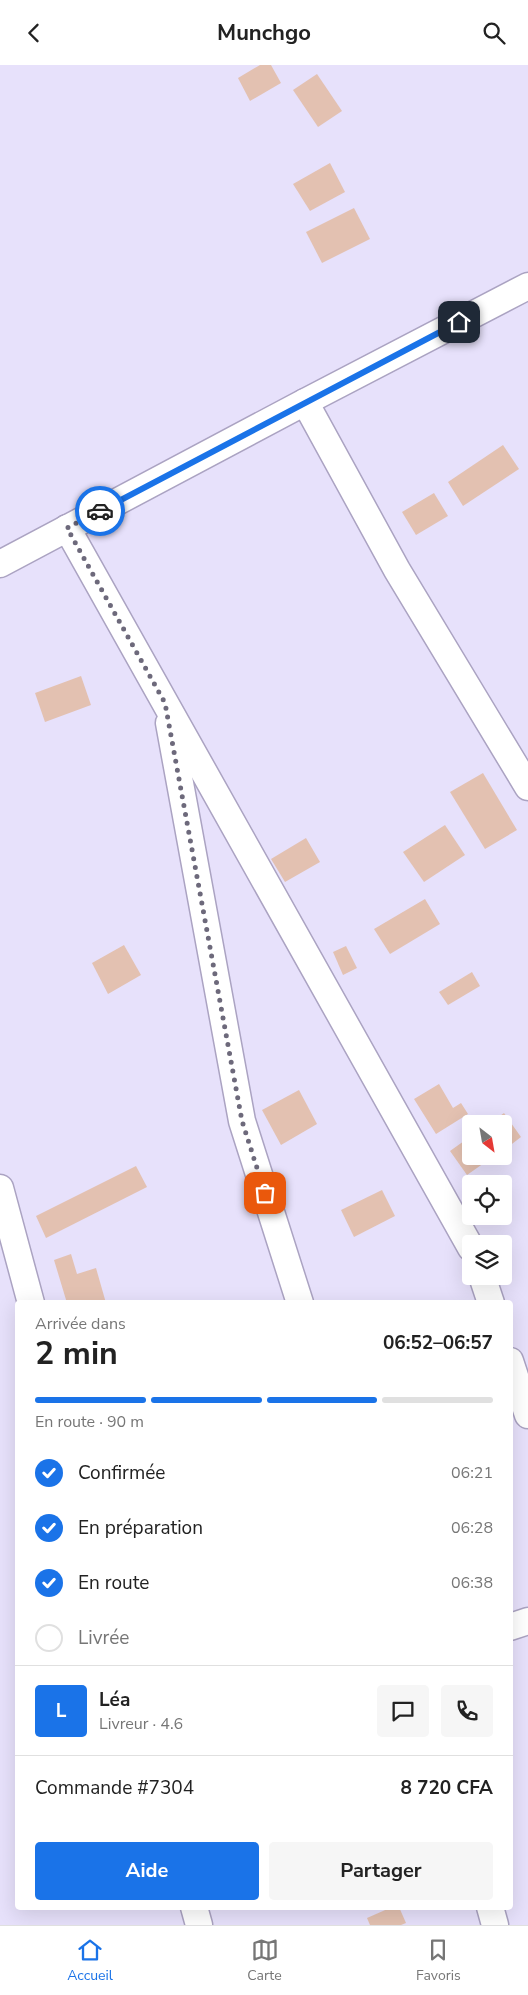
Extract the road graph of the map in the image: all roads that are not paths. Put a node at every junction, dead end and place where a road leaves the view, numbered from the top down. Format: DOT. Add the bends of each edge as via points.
graph roads {
  1 [pos="528,287"];
  2 [pos="305,402"];
  3 [pos="67,528"];
  4 [pos="0,564"];
  5 [pos="165,703"];
  6 [pos="528,787"];
  7 [pos="0,1188"];
  8 [pos="464,1235"];
  9 [pos="485,1285"];
  10 [pos="30,1300"];
  11 [pos="299,1300"];
  12 [pos="490,1300"];
  13 [pos="513,1370"];
  14 [pos="528,1415"];
  15 [pos="528,1621"];
  16 [pos="513,1626"];
  17 [pos="195,1910"];
  18 [pos="491,1910"];
  19 [pos="199,1925"];
  20 [pos="495,1925"];
  1 -- 2 [label="street"];
  2 -- 3 [label="street"];
  2 -- 6 [label="street" via="396,570"];
  3 -- 4 [label="street"];
  3 -- 5 [label="street"];
  5 -- 8 [label="street"];
  5 -- 11 [label="street" via="242,1121"];
  7 -- 10 [label="street"];
  9 -- 12 [label="street"];
  13 -- 14 [label="street"];
  15 -- 16 [label="street"];
  17 -- 19 [label="street"];
  18 -- 20 [label="street"];
}
